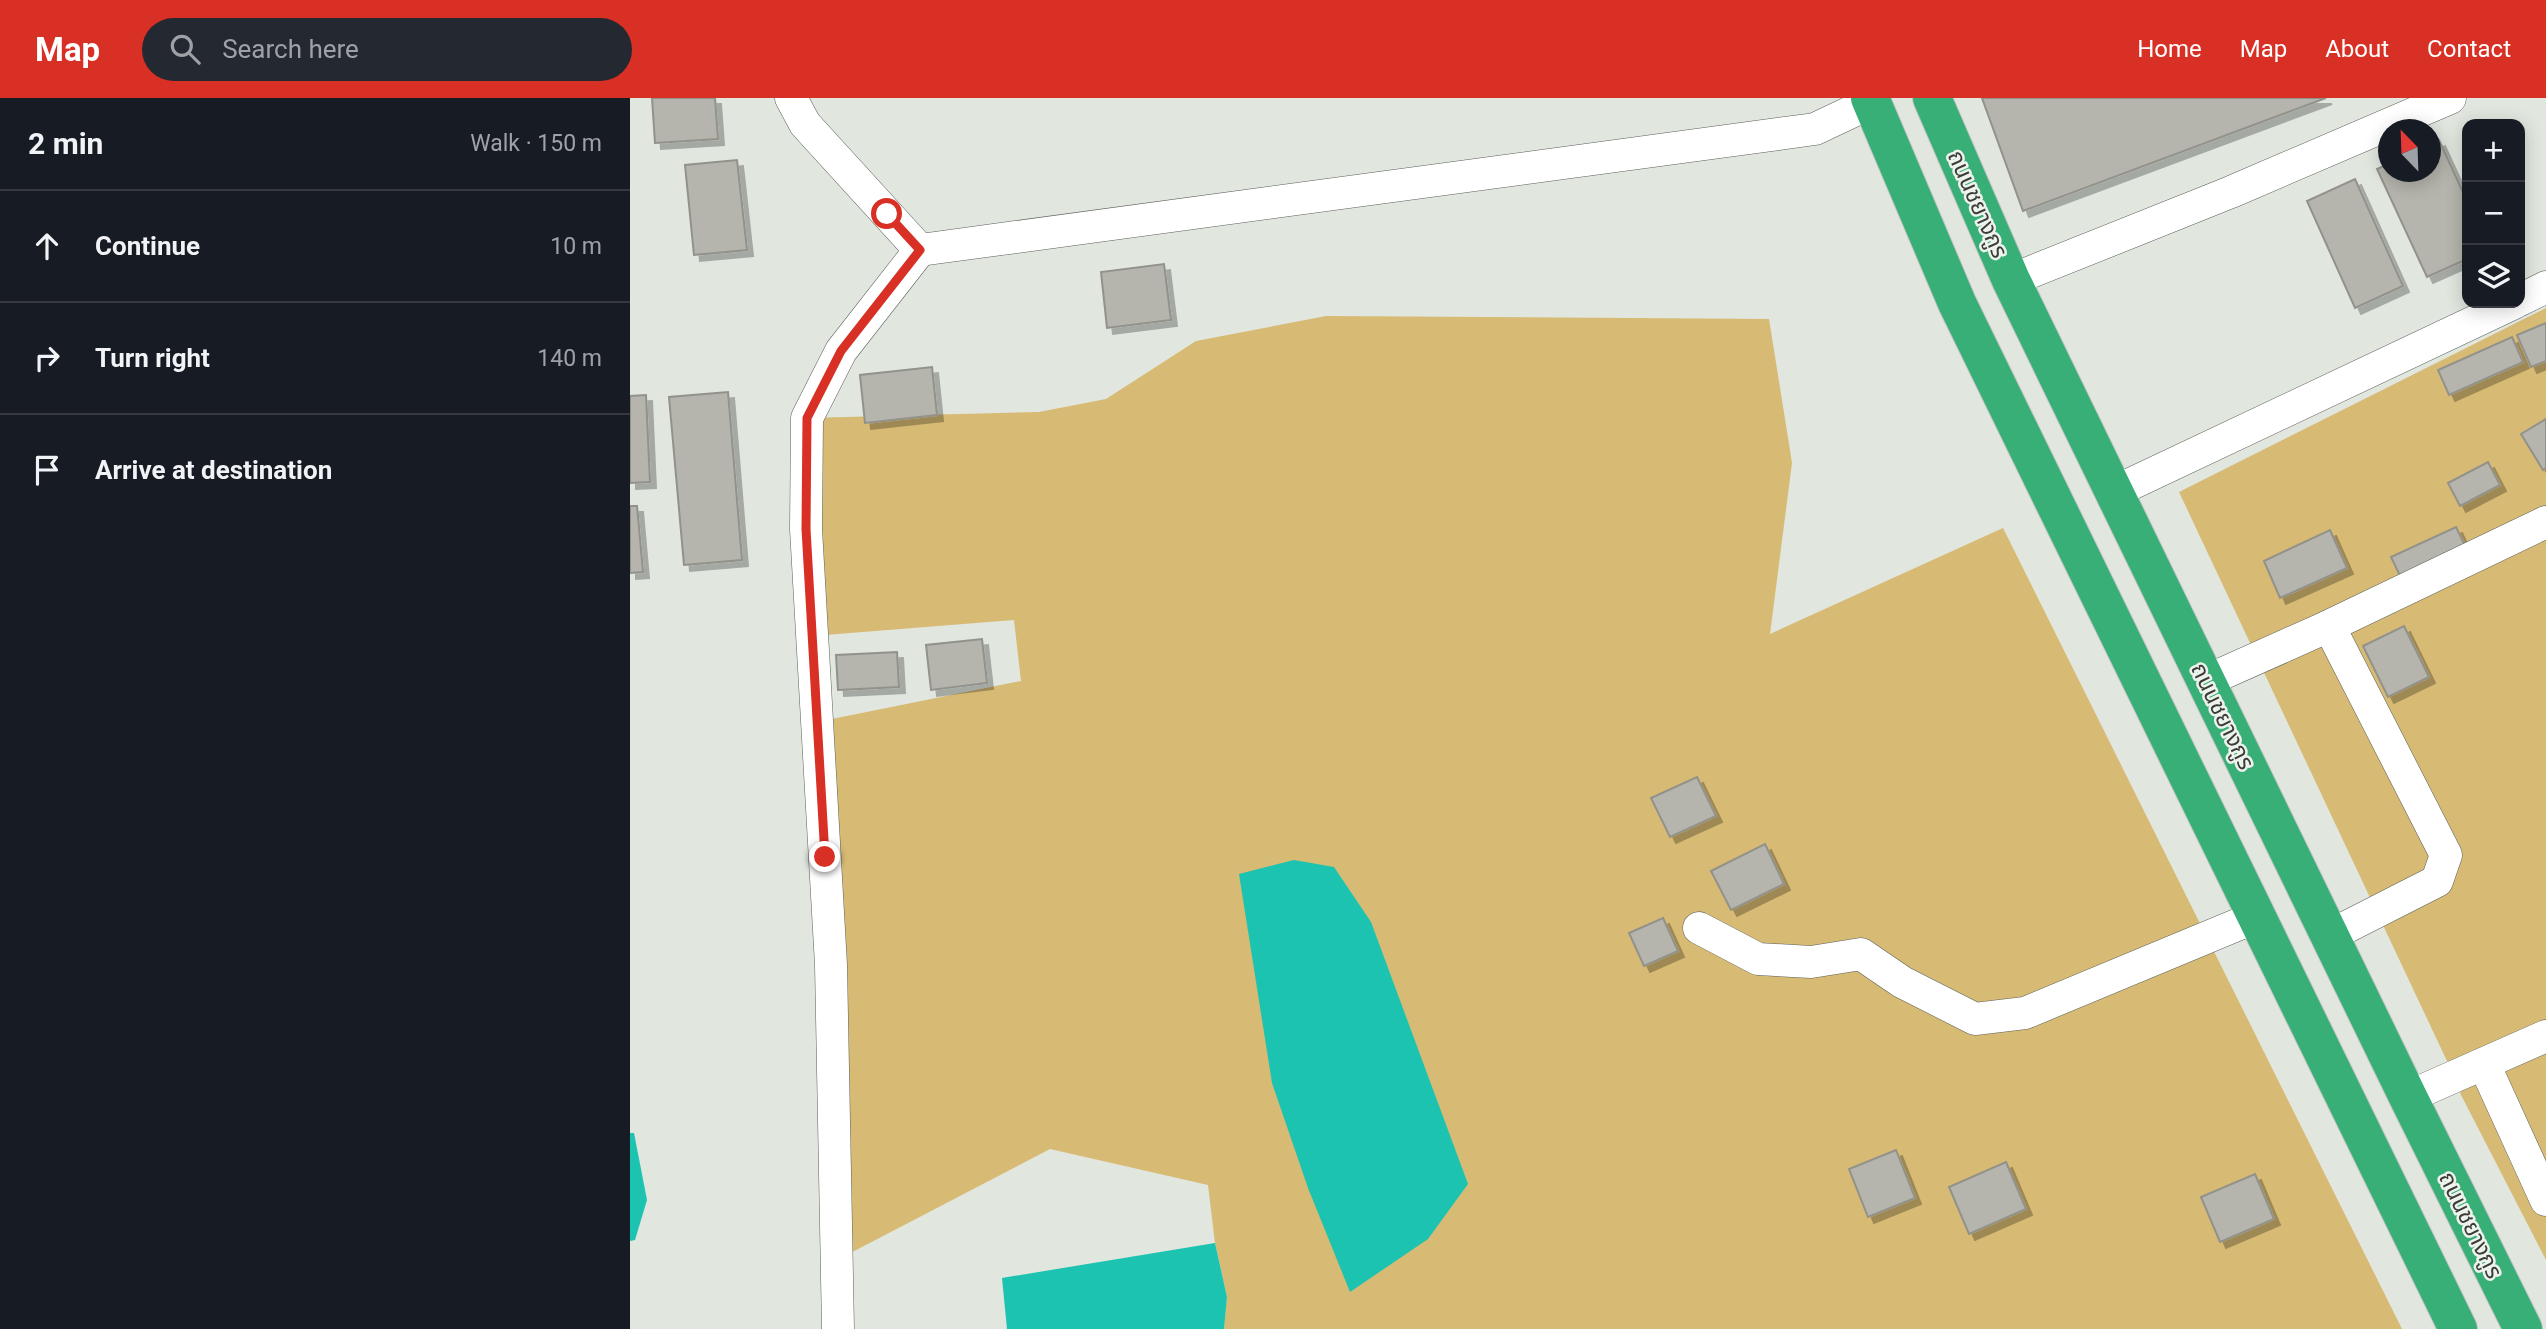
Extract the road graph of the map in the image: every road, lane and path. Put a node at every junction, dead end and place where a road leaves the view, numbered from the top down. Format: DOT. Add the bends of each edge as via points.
graph roads {
  1 [pos="790,98"];
  2 [pos="1932,98"];
  3 [pos="2449,98"];
  4 [pos="1871,100"];
  5 [pos="920,250"];
  6 [pos="2011,280"];
  7 [pos="2546,288"];
  8 [pos="2525,298"];
  9 [pos="2503,308"];
  10 [pos="2114,492"];
  11 [pos="2546,522"];
  12 [pos="2329,626"];
  13 [pos="2206,681"];
  14 [pos="2256,917"];
  15 [pos="1699,928"];
  16 [pos="2329,936"];
  17 [pos="2546,1036"];
  18 [pos="2484,1065"];
  19 [pos="2408,1097"];
  20 [pos="2546,1200"];
  21 [pos="838,1329"];
  22 [pos="2458,1329"];
  23 [pos="2523,1329"];
  1 -- 5 [label="street" via="805,124"];
  2 -- 6 [label="highway, ถนนชยางกูร"];
  3 -- 6 [label="street"];
  4 -- 5 [label="street" via="1815,129"];
  4 -- 14 [label="highway" via="1957,303"];
  5 -- 21 [label="street" via="841,351 807,418 806,529 831,965"];
  6 -- 10 [label="highway, ถนนชยางกูร"];
  7 -- 8 [label="street"];
  9 -- 10 [label="street"];
  10 -- 13 [label="highway, ถนนชยางกูร"];
  11 -- 12 [label="street"];
  12 -- 13 [label="street"];
  12 -- 16 [label="street" via="2446,855 2437,881"];
  13 -- 16 [label="highway, ถนนชยางกูร"];
  14 -- 15 [label="street" via="2025,1013 1975,1019 1902,982 1861,954 1811,962 1758,959"];
  14 -- 22 [label="highway"];
  16 -- 19 [label="highway, ถนนชยางกูร"];
  17 -- 18 [label="street"];
  18 -- 19 [label="street"];
  18 -- 20 [label="street"];
  19 -- 23 [label="highway, ถนนชยางกูร"];
}
